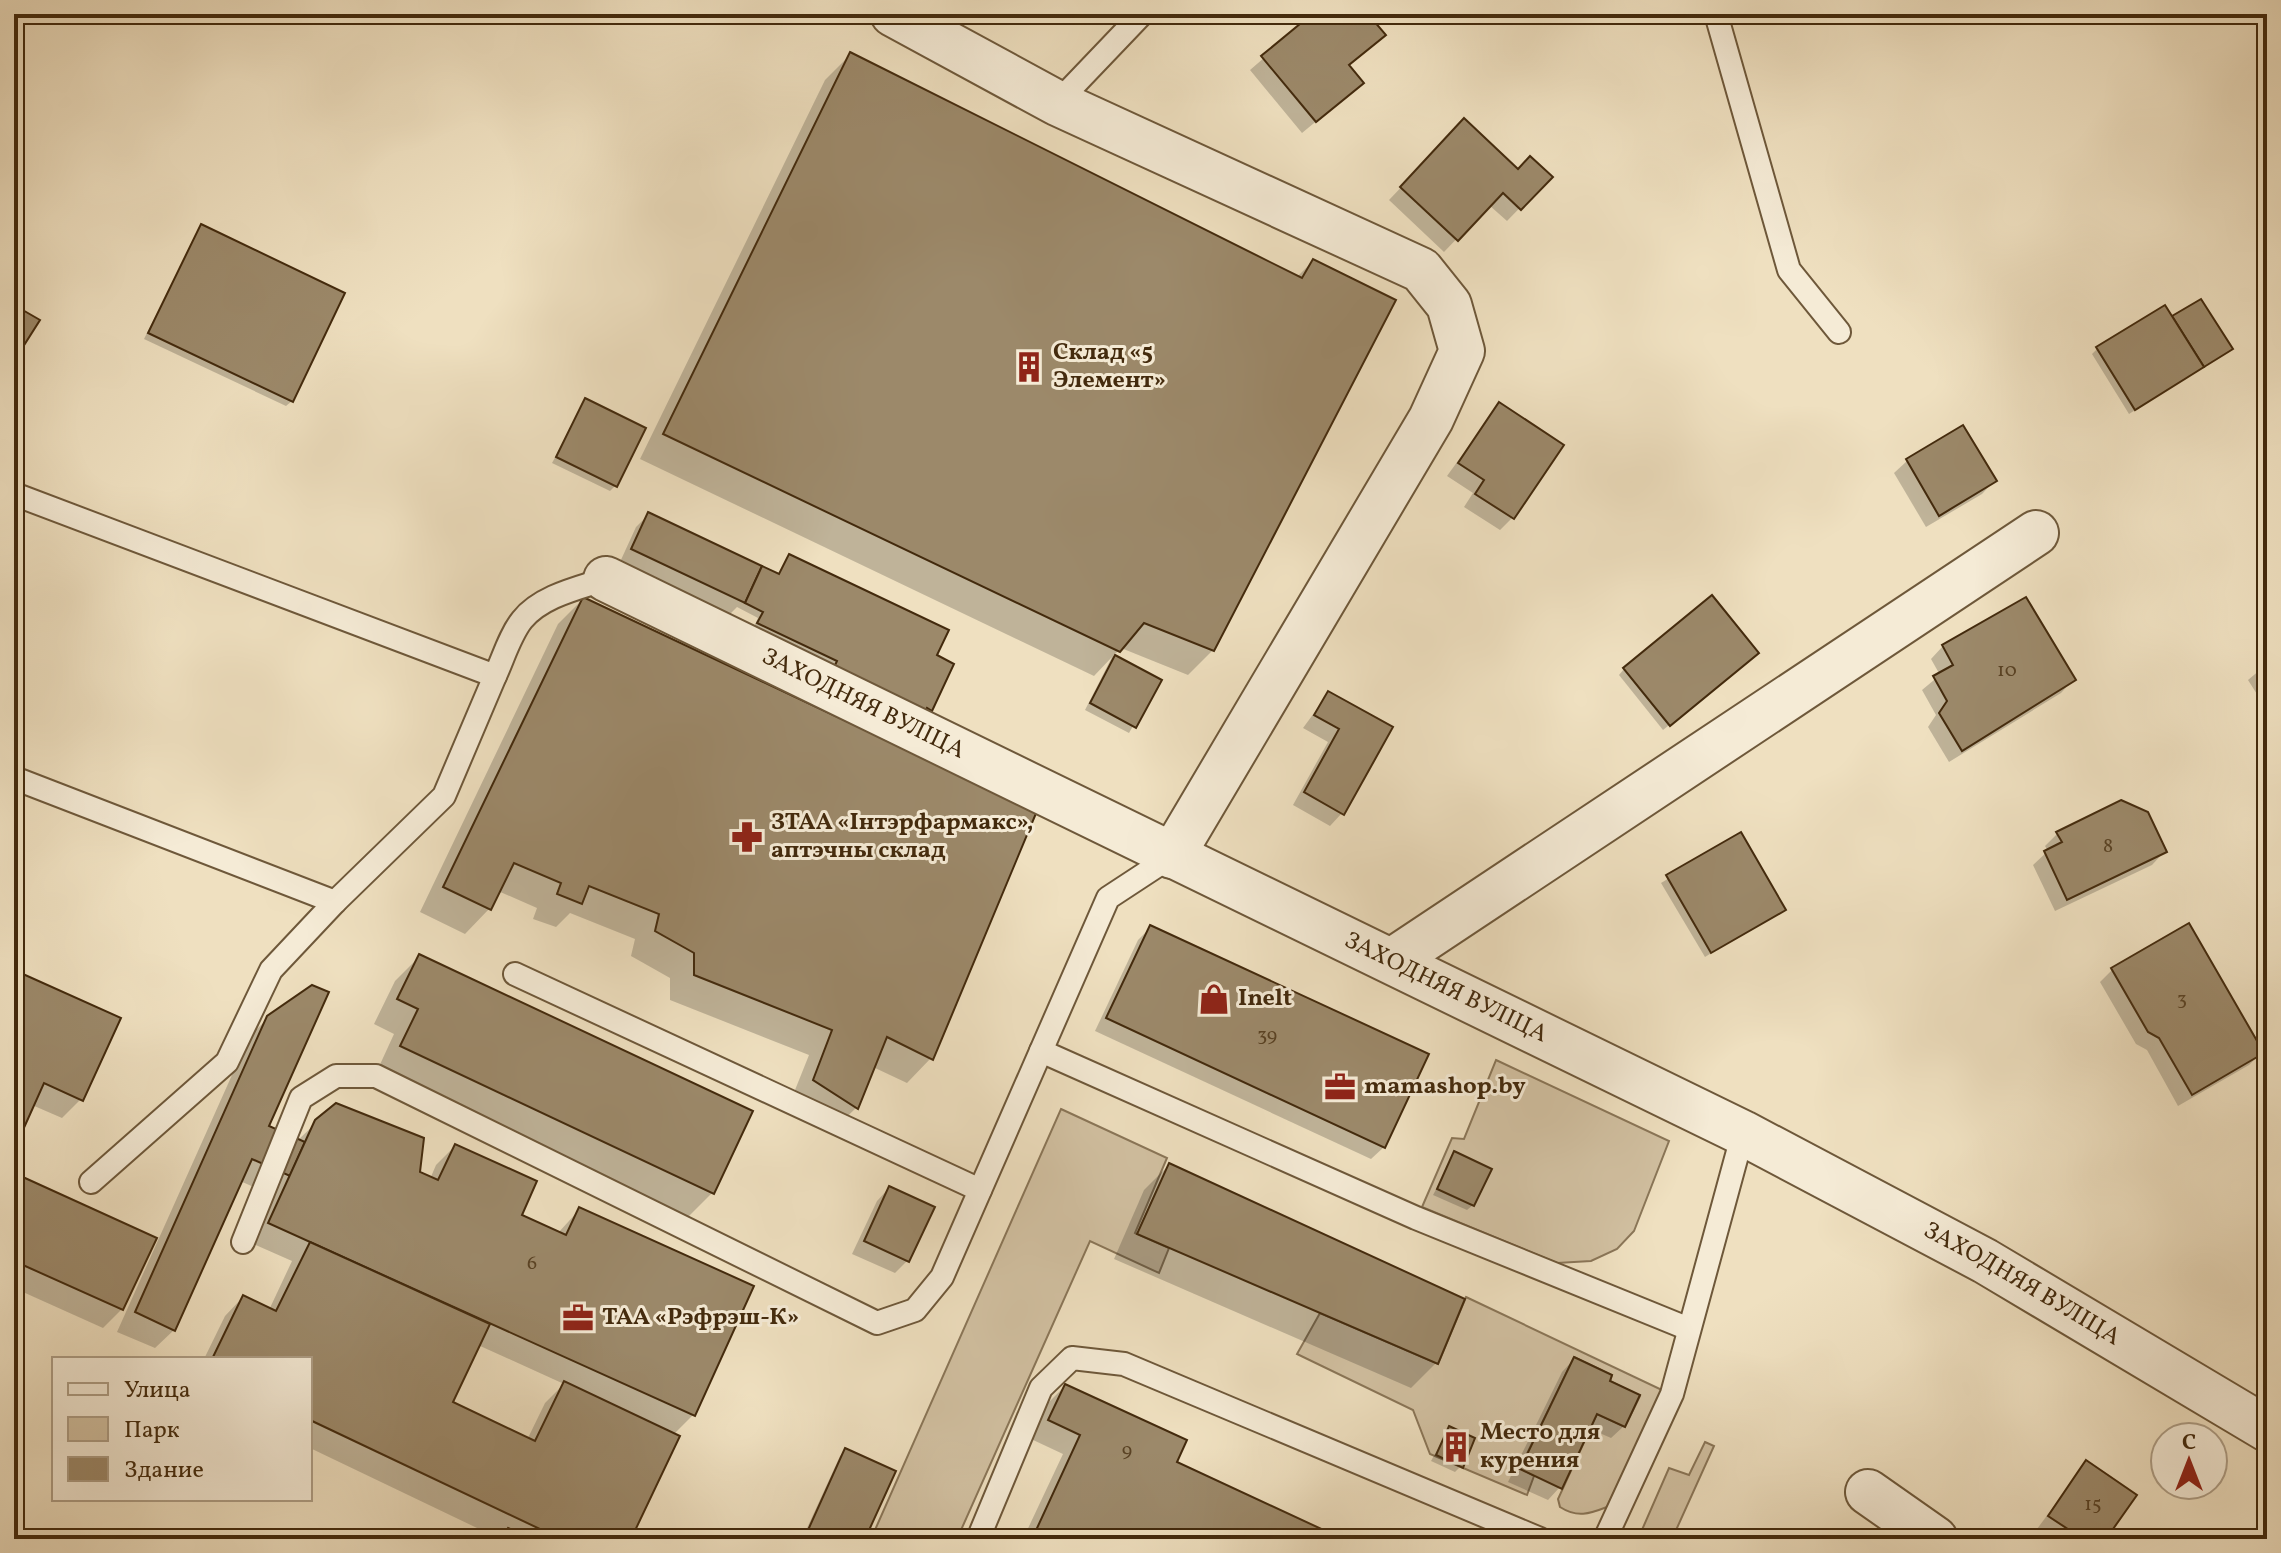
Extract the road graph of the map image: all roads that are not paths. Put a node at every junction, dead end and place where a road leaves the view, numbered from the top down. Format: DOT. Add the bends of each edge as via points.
graph roads {
  1 [pos="893,14"];
  2 [pos="1142,14"];
  3 [pos="1716,14"];
  4 [pos="1057,103"];
  5 [pos="1839,332"];
  6 [pos="14,494"];
  7 [pos="2036,533"];
  8 [pos="606,579"];
  9 [pos="495,676"];
  10 [pos="14,778"];
  11 [pos="1172,856"];
  12 [pos="335,902"];
  13 [pos="1393,960"];
  14 [pos="515,974"];
  15 [pos="1041,1051"];
  16 [pos="1743,1133"];
  17 [pos="91,1182"];
  18 [pos="980,1190"];
  19 [pos="243,1242"];
  20 [pos="1689,1329"];
  21 [pos="2267,1429"];
  22 [pos="1868,1492"];
  23 [pos="978,1539"];
  24 [pos="1540,1539"];
  25 [pos="1605,1539"];
  26 [pos="1935,1539"];
  1 -- 4 [label="street"];
  2 -- 4 [label="lane"];
  3 -- 5 [label="lane" via="1789,270"];
  4 -- 11 [label="street" via="1421,270 1449,305 1462,351 1431,419"];
  6 -- 9 [label="lane"];
  7 -- 13 [label="street"];
  8 -- 9 [label="lane" via="564,593 521,620"];
  8 -- 11 [label="street, ЗАХОДНЯЯ ВУЛІЦА"];
  9 -- 12 [label="lane" via="444,796"];
  10 -- 12 [label="lane"];
  11 -- 13 [label="street, ЗАХОДНЯЯ ВУЛІЦА"];
  11 -- 15 [label="lane" via="1108,898"];
  12 -- 17 [label="lane" via="271,970 227,1062"];
  13 -- 16 [label="street, ЗАХОДНЯЯ ВУЛІЦА"];
  14 -- 18 [label="lane"];
  15 -- 18 [label="lane"];
  15 -- 20 [label="lane" via="1416,1218"];
  16 -- 20 [label="lane"];
  16 -- 21 [label="street, ЗАХОДНЯЯ ВУЛІЦА" via="1985,1261"];
  18 -- 19 [label="lane" via="942,1277 915,1310 877,1323 376,1076 336,1076 301,1098"];
  20 -- 25 [label="lane" via="1672,1394"];
  22 -- 26 [label="street"];
  23 -- 24 [label="lane" via="1041,1388 1072,1358 1124,1364"];
}
